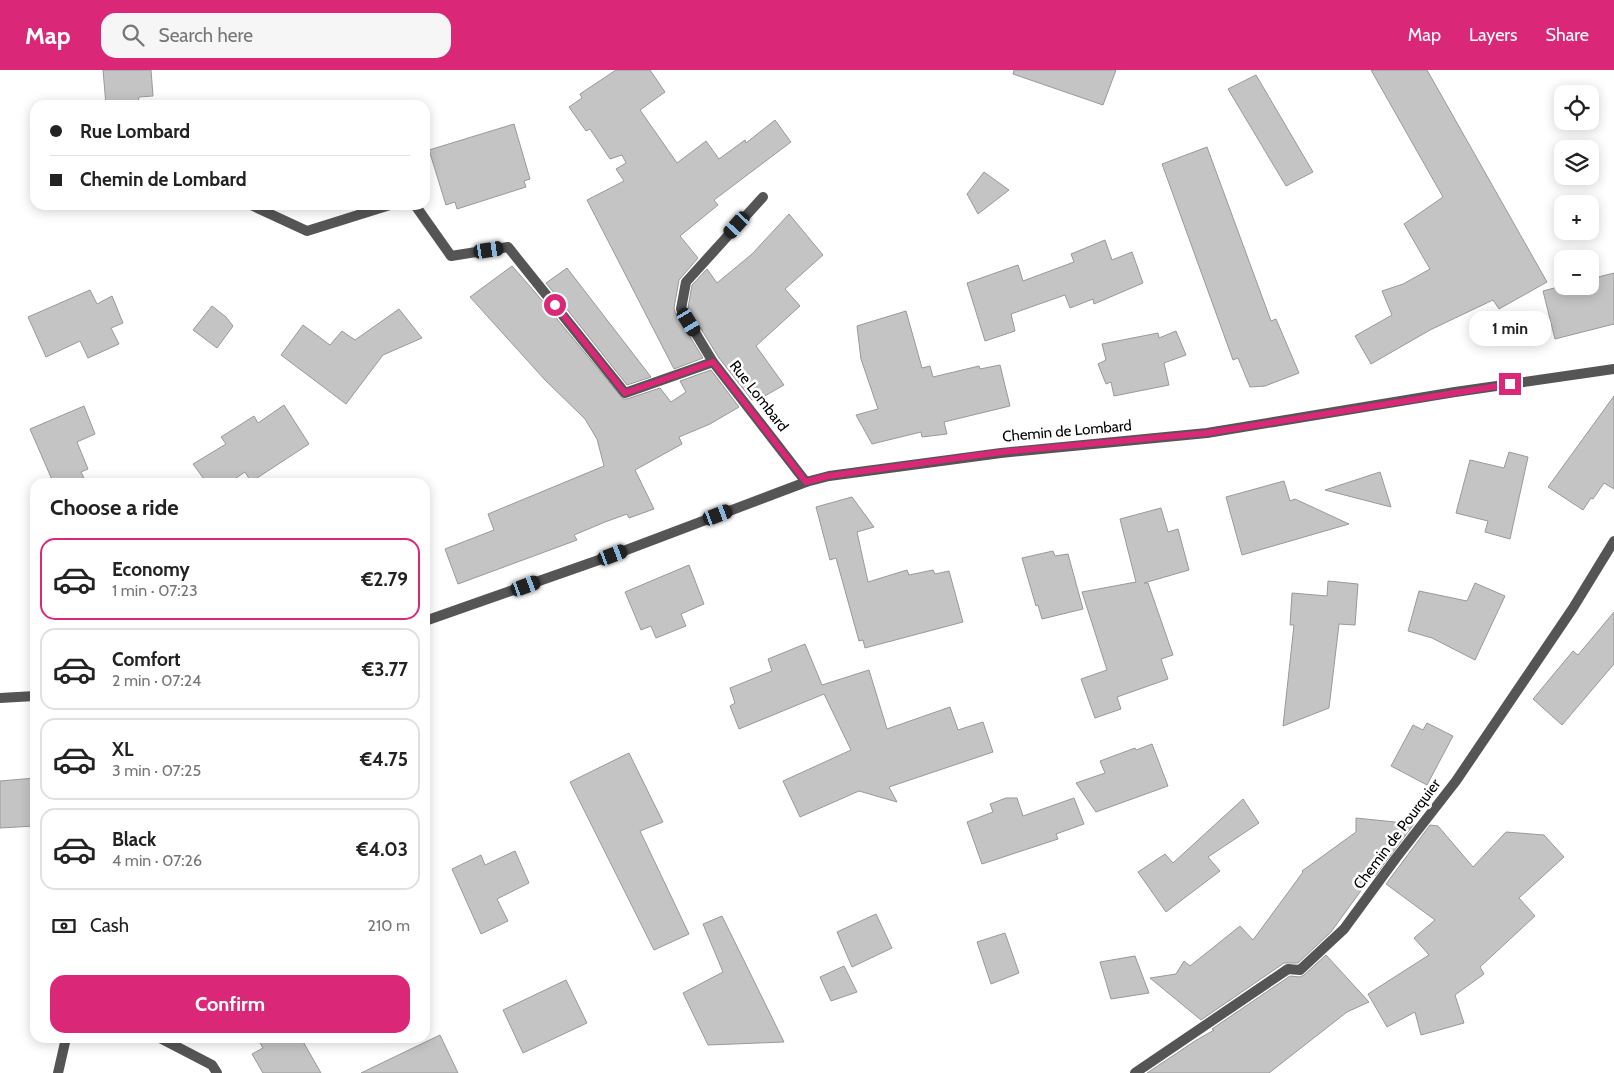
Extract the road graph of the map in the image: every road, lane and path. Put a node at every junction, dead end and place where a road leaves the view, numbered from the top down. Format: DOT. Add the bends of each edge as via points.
graph roads {
  1 [pos="763,197"];
  2 [pos="262,210"];
  3 [pos="374,210"];
  4 [pos="419,210"];
  5 [pos="713,362"];
  6 [pos="1614,369"];
  7 [pos="806,482"];
  8 [pos="1614,541"];
  9 [pos="430,619"];
  10 [pos="30,696"];
  11 [pos="0,698"];
  12 [pos="65,1043"];
  13 [pos="170,1043"];
  14 [pos="58,1073"];
  15 [pos="217,1073"];
  16 [pos="1135,1073"];
  1 -- 5 [label="street" via="686,282 681,309"];
  2 -- 3 [label="street" via="307,231"];
  4 -- 5 [label="street, Rue Lombard" via="451,256 508,247 625,393"];
  5 -- 7 [label="street, Rue Lombard"];
  6 -- 7 [label="street, Chemin de Lombard" via="1207,433 1002,452 828,476"];
  7 -- 9 [label="street, Chemin de Lombard"];
  8 -- 16 [label="street, Chemin de Pourquier" via="1573,608 1456,781 1344,930 1300,970 1288,969"];
  10 -- 11 [label="street"];
  12 -- 14 [label="street"];
  13 -- 15 [label="street" via="212,1065"];
}
